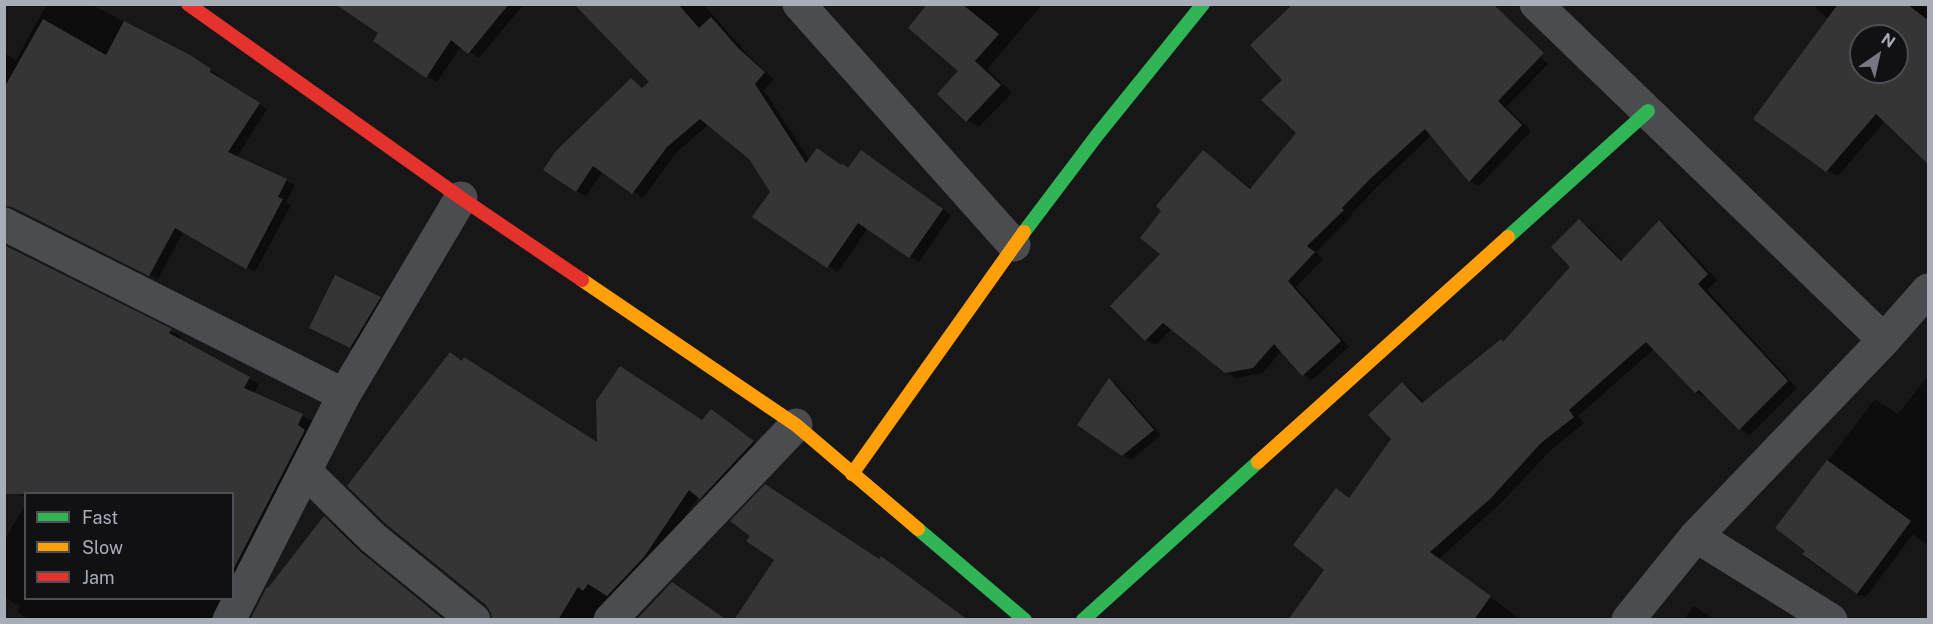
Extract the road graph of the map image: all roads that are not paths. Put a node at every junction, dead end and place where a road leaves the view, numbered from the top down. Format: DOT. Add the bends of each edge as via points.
graph roads {
  1 [pos="188,4"];
  2 [pos="799,4"];
  3 [pos="1203,4"];
  4 [pos="1536,4"];
  5 [pos="1648,111"];
  6 [pos="461,198"];
  7 [pos="4,224"];
  8 [pos="1014,245"];
  9 [pos="1929,290"];
  10 [pos="1884,340"];
  11 [pos="344,395"];
  12 [pos="796,425"];
  13 [pos="305,471"];
  14 [pos="852,474"];
  15 [pos="1696,536"];
  16 [pos="229,620"];
  17 [pos="474,620"];
  18 [pos="610,620"];
  19 [pos="1025,620"];
  20 [pos="1083,620"];
  21 [pos="1628,620"];
  22 [pos="1831,620"];
  1 -- 6 [label="street"];
  2 -- 8 [label="street"];
  3 -- 8 [label="street"];
  4 -- 5 [label="street"];
  5 -- 10 [label="street"];
  5 -- 20 [label="street"];
  6 -- 11 [label="street"];
  6 -- 12 [label="street"];
  7 -- 11 [label="street"];
  8 -- 14 [label="street"];
  9 -- 10 [label="street"];
  10 -- 15 [label="street"];
  11 -- 13 [label="street"];
  12 -- 14 [label="street"];
  12 -- 18 [label="street"];
  13 -- 16 [label="street"];
  13 -- 17 [label="street" via="373,538"];
  14 -- 19 [label="street"];
  15 -- 21 [label="street"];
  15 -- 22 [label="street"];
}
